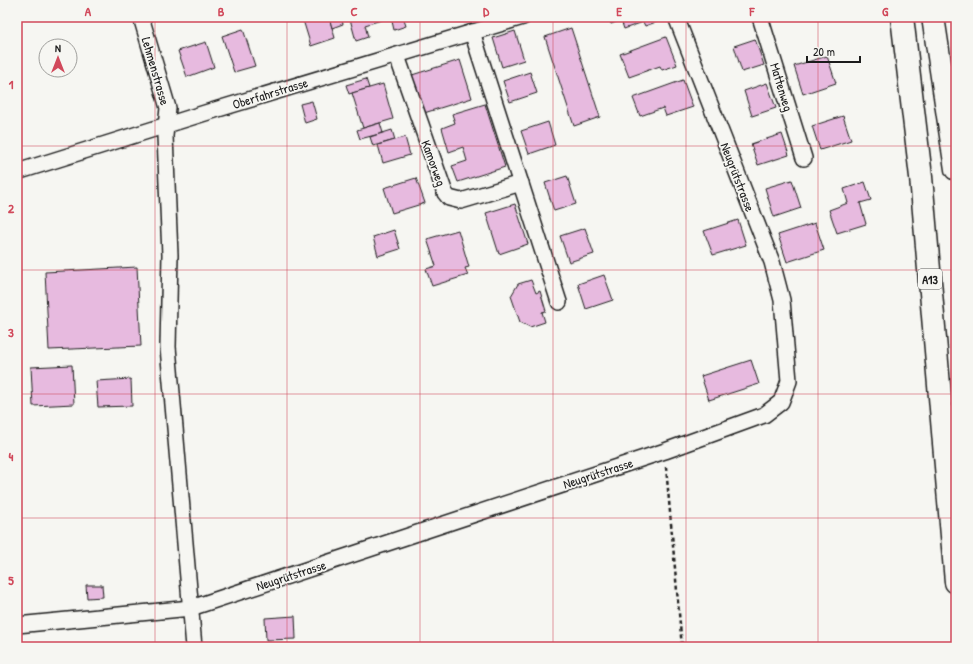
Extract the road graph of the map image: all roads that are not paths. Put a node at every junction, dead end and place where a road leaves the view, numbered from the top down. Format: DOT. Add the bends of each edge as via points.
graph roads {
  1 [pos="141,17"];
  2 [pos="523,17"];
  3 [pos="676,17"];
  4 [pos="760,17"];
  5 [pos="902,17"];
  6 [pos="933,17"];
  7 [pos="472,32"];
  8 [pos="397,56"];
  9 [pos="166,125"];
  10 [pos="804,158"];
  11 [pos="956,169"];
  12 [pos="17,172"];
  13 [pos="521,182"];
  14 [pos="559,302"];
  15 [pos="956,582"];
  16 [pos="191,608"];
  17 [pos="17,625"];
  18 [pos="194,647"];
  1 -- 9 [label="street, Lehmenstrasse" via="168,108"];
  2 -- 7 [label="street, Oberfahrstrasse"];
  3 -- 16 [label="street, Neugrütstrasse" via="772,262 782,300 789,381 781,402 764,415 665,451"];
  4 -- 10 [label="street, Mattenweg"];
  5 -- 15 [label="highway, A13" via="921,177"];
  6 -- 11 [label="highway"];
  7 -- 8 [label="street, Oberfahrstrasse"];
  7 -- 13 [label="street"];
  8 -- 9 [label="street, Oberfahrstrasse"];
  8 -- 13 [label="street, Kamorweg" via="445,193 449,198 461,201"];
  9 -- 12 [label="street, Oberfahrstrasse"];
  9 -- 16 [label="street, Lehmenstrasse" via="170,255 168,347"];
  13 -- 14 [label="street"];
  16 -- 17 [label="street, Neugrütstrasse"];
  16 -- 18 [label="street, Lehmenstrasse"];
}
